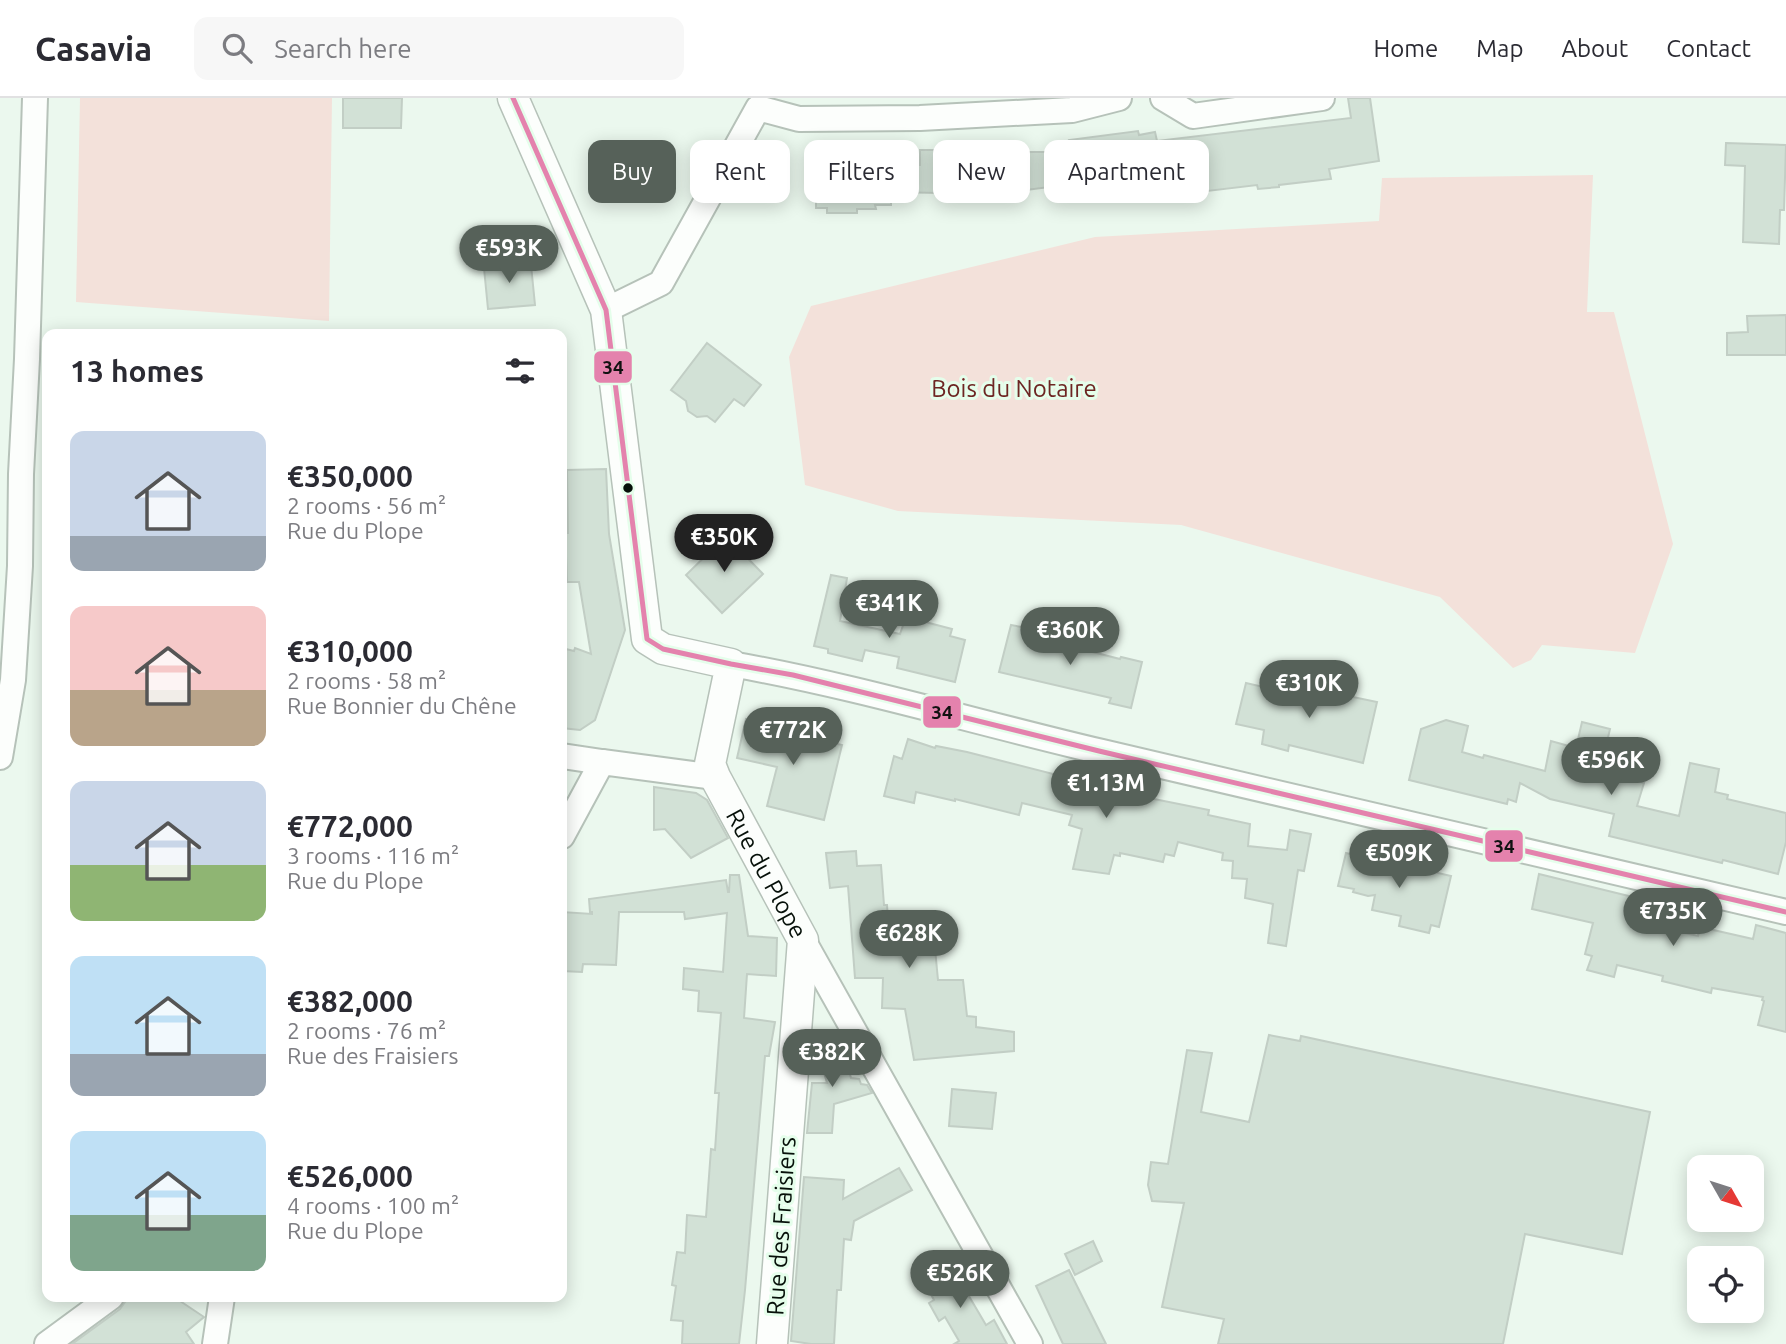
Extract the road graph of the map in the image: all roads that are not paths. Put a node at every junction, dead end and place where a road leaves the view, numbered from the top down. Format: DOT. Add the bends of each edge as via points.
graph roads {
  1 [pos="35,98"];
  2 [pos="513,98"];
  3 [pos="1119,98"];
  4 [pos="1163,98"];
  5 [pos="1322,98"];
  6 [pos="606,310"];
  7 [pos="731,664"];
  8 [pos="0,757"];
  9 [pos="567,757"];
  10 [pos="602,762"];
  11 [pos="715,777"];
  12 [pos="567,827"];
  13 [pos="1786,912"];
  14 [pos="803,940"];
  15 [pos="104,1302"];
  16 [pos="221,1302"];
  17 [pos="47,1344"];
  18 [pos="215,1344"];
  19 [pos="772,1344"];
  20 [pos="1030,1344"];
  1 -- 8 [label="street" via="20,566 13,680"];
  2 -- 6 [label="street"];
  3 -- 6 [label="street" via="1072,110 920,118 799,119 758,108 661,283"];
  4 -- 5 [label="street" via="1194,116"];
  6 -- 7 [label="street" via="648,639 663,649"];
  7 -- 11 [label="street, Rue du Plope" via="709,764"];
  7 -- 13 [label="street"];
  9 -- 10 [label="street"];
  10 -- 11 [label="street"];
  10 -- 12 [label="street"];
  11 -- 14 [label="street, Rue du Plope"];
  14 -- 19 [label="street, Rue des Fraisiers"];
  14 -- 20 [label="street, Rue du Plope"];
  15 -- 17 [label="street"];
  16 -- 18 [label="street"];
}
